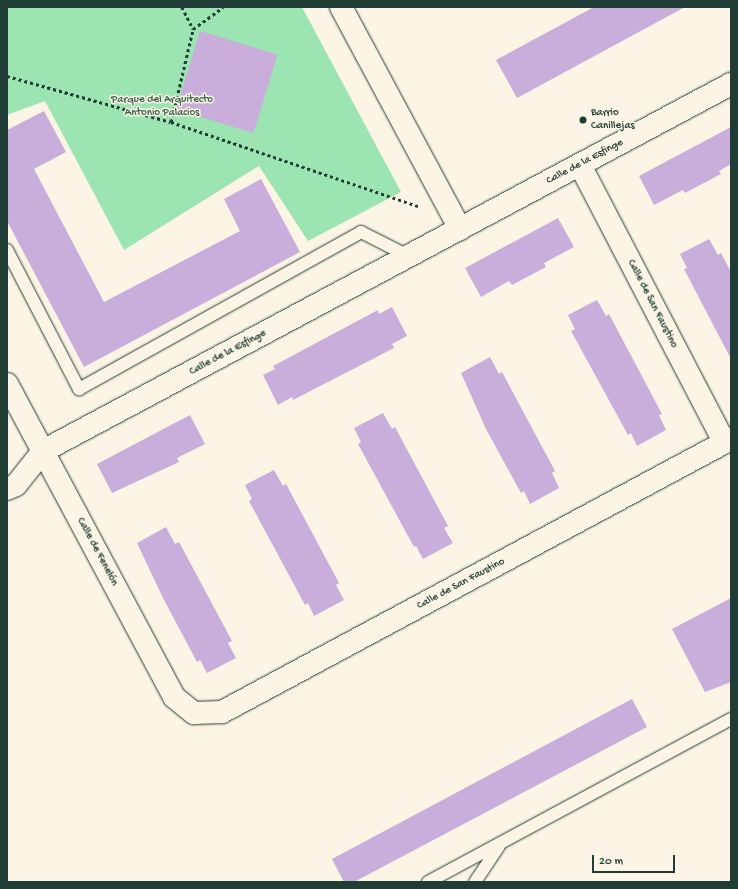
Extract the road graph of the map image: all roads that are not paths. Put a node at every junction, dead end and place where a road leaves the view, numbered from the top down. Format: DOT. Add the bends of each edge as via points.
graph roads {
  1 [pos="341,7"];
  2 [pos="731,84"];
  3 [pos="580,165"];
  4 [pos="460,229"];
  5 [pos="7,250"];
  6 [pos="410,257"];
  7 [pos="7,384"];
  8 [pos="727,440"];
  9 [pos="42,451"];
  10 [pos="7,489"];
  11 [pos="194,713"];
  12 [pos="731,719"];
  13 [pos="504,841"];
  14 [pos="428,882"];
  15 [pos="475,882"];
  1 -- 4 [label="street"];
  2 -- 3 [label="street, Calle de la Esfinge"];
  3 -- 4 [label="street, Calle de la Esfinge"];
  3 -- 8 [label="street, Calle de San Faustino"];
  4 -- 6 [label="street, Calle de la Esfinge"];
  5 -- 6 [label="lane" via="79,388 361,232"];
  6 -- 9 [label="street, Calle de la Esfinge"];
  7 -- 9 [label="street, Calle de Fenelón"];
  8 -- 11 [label="street, Calle de San Faustino" via="222,712"];
  9 -- 10 [label="street, Calle de la Esfinge" via="16,485"];
  9 -- 11 [label="street, Calle de Fenelón" via="174,697"];
  12 -- 13 [label="lane"];
  13 -- 14 [label="lane"];
  13 -- 15 [label="lane" via="490,856"];
}
